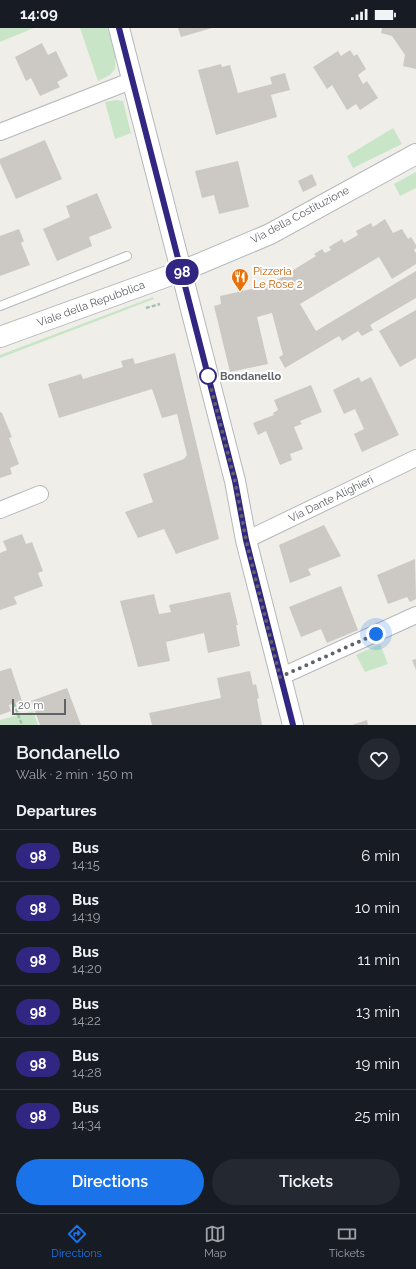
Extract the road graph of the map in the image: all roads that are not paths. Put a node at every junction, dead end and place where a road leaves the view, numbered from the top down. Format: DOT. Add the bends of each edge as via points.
graph roads {
  1 [pos="119,28"];
  2 [pos="132,80"];
  3 [pos="0,132"];
  4 [pos="416,154"];
  5 [pos="127,256"];
  6 [pos="182,271"];
  7 [pos="0,306"];
  8 [pos="0,338"];
  9 [pos="416,458"];
  10 [pos="40,494"];
  11 [pos="0,510"];
  12 [pos="246,540"];
  13 [pos="416,615"];
  14 [pos="280,677"];
  15 [pos="293,725"];
  1 -- 2 [label="street"];
  2 -- 3 [label="street"];
  2 -- 6 [label="street"];
  4 -- 6 [label="street, Via della Costituzione" via="270,234"];
  5 -- 7 [label="lane"];
  6 -- 8 [label="street, Viale della Repubblica"];
  6 -- 12 [label="street" via="235,481"];
  9 -- 12 [label="street, Via Dante Alighieri"];
  10 -- 11 [label="street"];
  12 -- 14 [label="street"];
  13 -- 14 [label="street"];
  14 -- 15 [label="street"];
}
